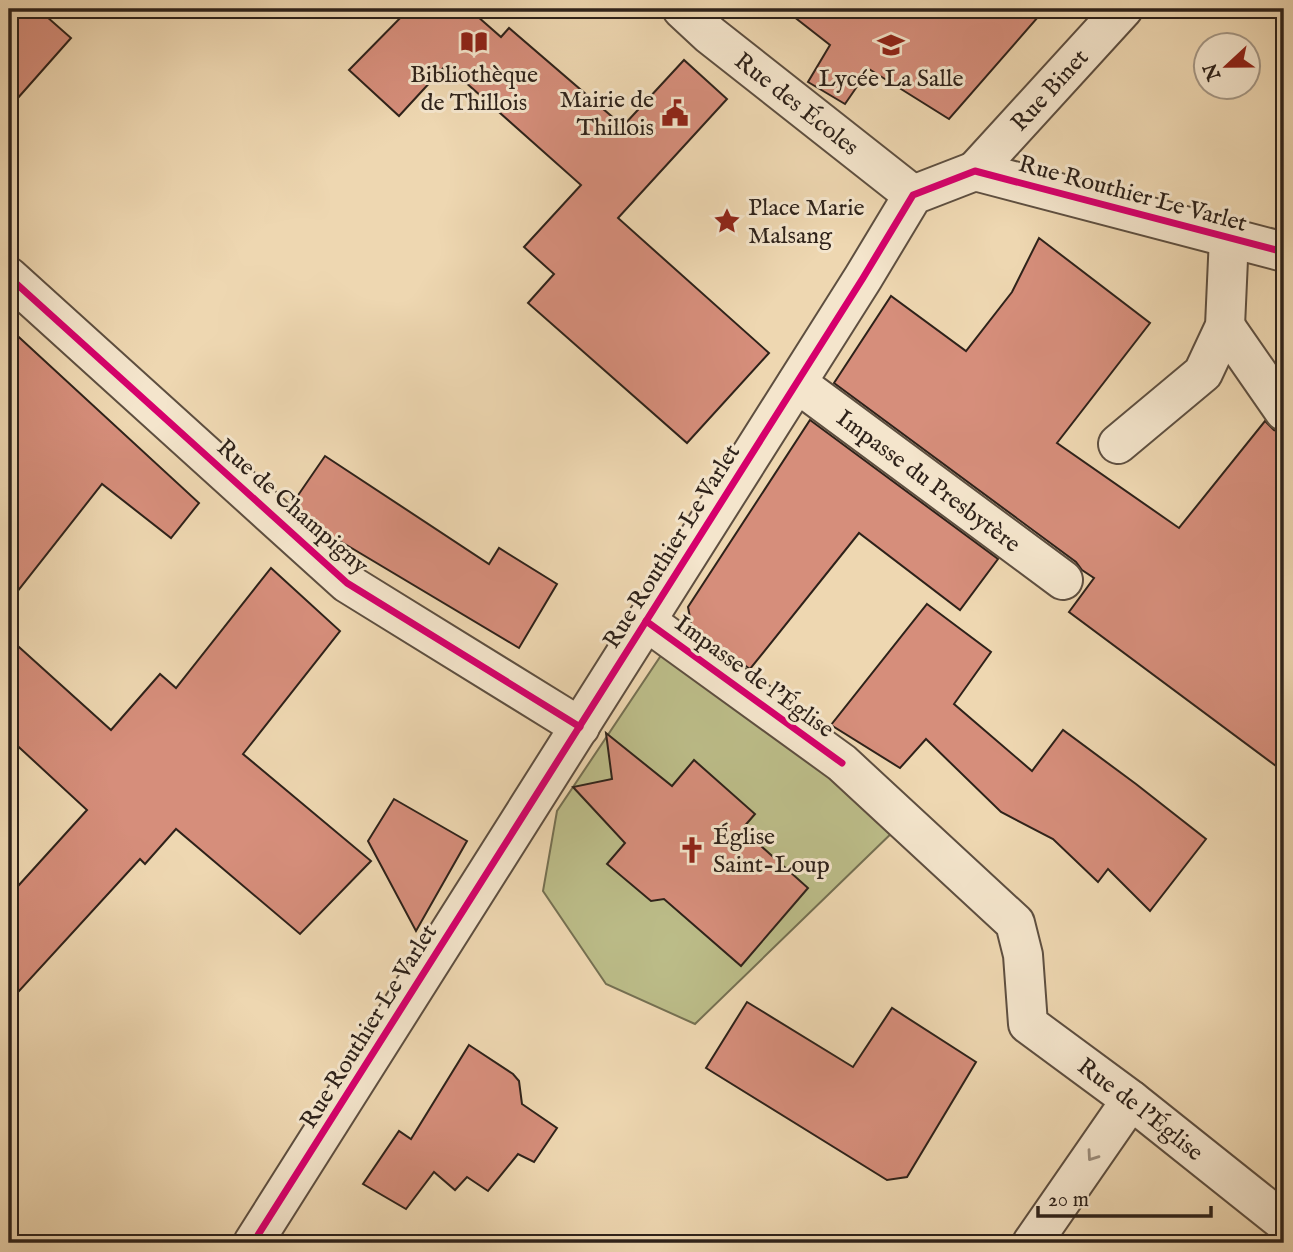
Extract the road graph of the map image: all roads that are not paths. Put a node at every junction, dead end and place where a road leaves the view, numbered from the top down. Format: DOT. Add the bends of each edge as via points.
graph roads {
  1 [pos="682,9"];
  2 [pos="1123,9"];
  3 [pos="975,172"];
  4 [pos="913,195"];
  5 [pos="1229,237"];
  6 [pos="1284,252"];
  7 [pos="9,278"];
  8 [pos="1225,326"];
  9 [pos="797,383"];
  10 [pos="1284,411"];
  11 [pos="1118,444"];
  12 [pos="1063,580"];
  13 [pos="646,621"];
  14 [pos="580,727"];
  15 [pos="1028,1024"];
  16 [pos="1131,1100"];
  17 [pos="1284,1222"];
  18 [pos="253,1243"];
  19 [pos="1032,1243"];
  1 -- 4 [label="street, Rue des Écoles"];
  2 -- 3 [label="street, Rue Binet"];
  3 -- 4 [label="street"];
  3 -- 5 [label="street, Rue Routhier Le Varlet"];
  4 -- 9 [label="street, Rue Routhier Le Varlet"];
  5 -- 6 [label="street, Rue Routhier Le Varlet"];
  5 -- 8 [label="street"];
  7 -- 14 [label="street, Rue de Champigny" via="347,583"];
  8 -- 10 [label="street"];
  8 -- 11 [label="street" via="1203,373"];
  9 -- 12 [label="street, Impasse du Presbytère"];
  9 -- 13 [label="street, Rue Routhier Le Varlet"];
  13 -- 14 [label="street, Rue Routhier Le Varlet"];
  13 -- 15 [label="street, Impasse de l'Église" via="842,763 1015,923 1023,955"];
  14 -- 18 [label="street, Rue Routhier Le Varlet"];
  15 -- 16 [label="street, Rue de l'Église"];
  16 -- 17 [label="street, Rue de l'Église"];
  16 -- 19 [label="street, one-way"];
}
